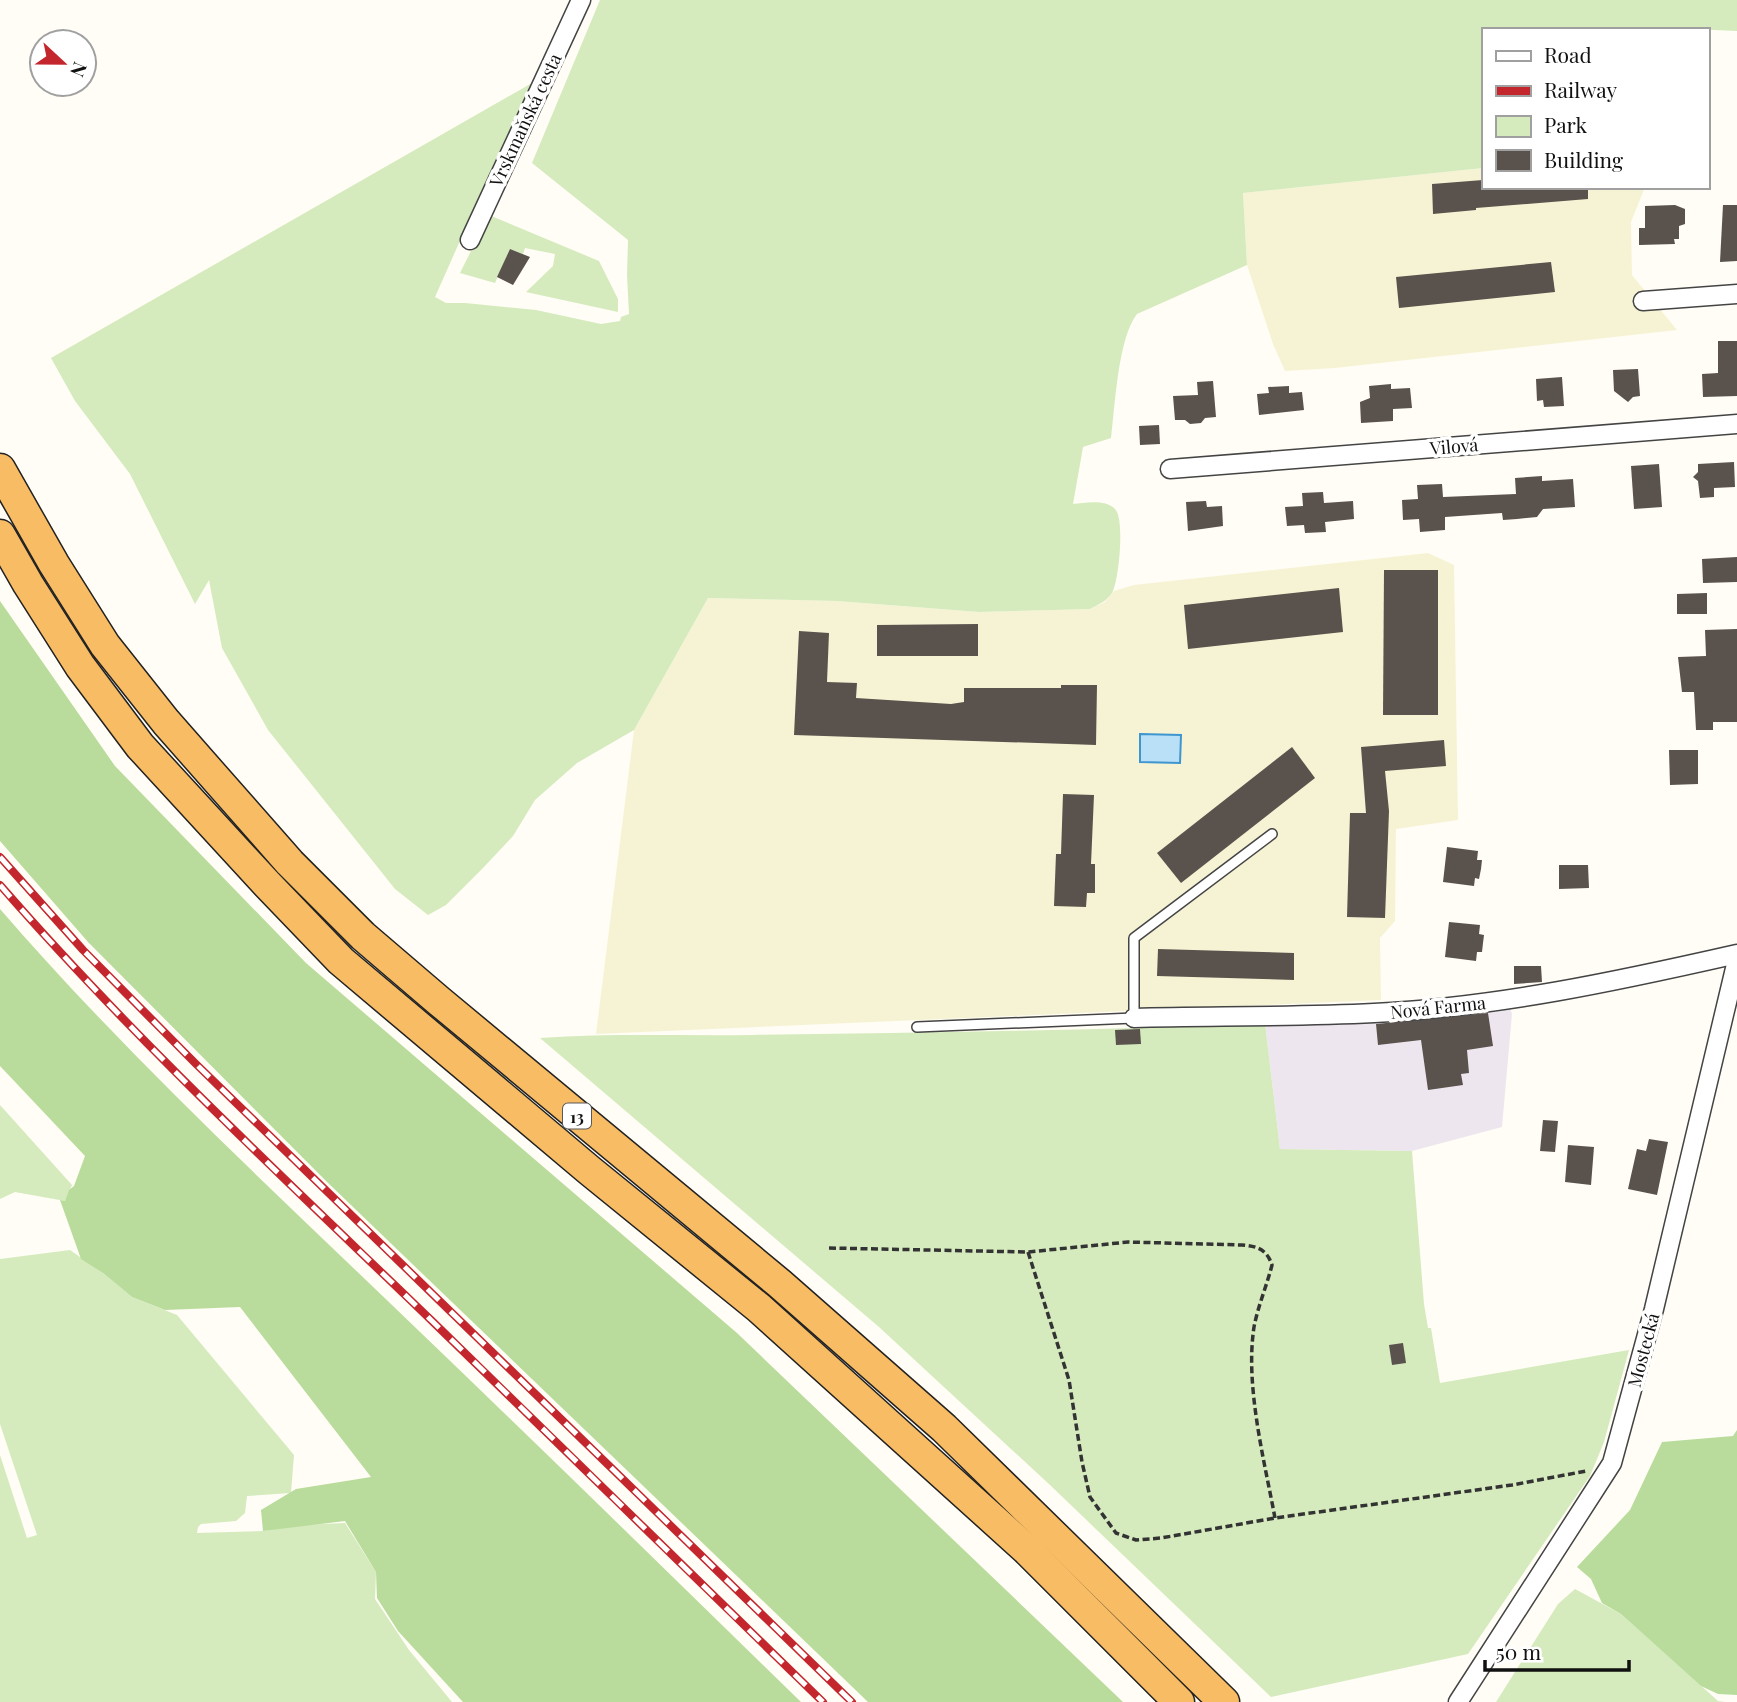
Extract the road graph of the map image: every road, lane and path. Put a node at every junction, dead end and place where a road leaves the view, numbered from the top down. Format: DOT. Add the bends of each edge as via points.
graph roads {
  1 [pos="581,0"];
  2 [pos="470,240"];
  3 [pos="1737,294"];
  4 [pos="1643,301"];
  5 [pos="1737,424"];
  6 [pos="0,469"];
  7 [pos="1170,469"];
  8 [pos="0,535"];
  9 [pos="1272,834"];
  10 [pos="1737,954"];
  11 [pos="1737,961"];
  12 [pos="1134,1018"];
  13 [pos="916,1027"];
  14 [pos="829,1248"];
  15 [pos="1028,1252"];
  16 [pos="1612,1463"];
  17 [pos="1275,1518"];
  18 [pos="1179,1702"];
  19 [pos="1224,1702"];
  20 [pos="1458,1702"];
  1 -- 2 [label="street, Vrskmaňská cesta"];
  3 -- 4 [label="street"];
  5 -- 7 [label="street, Vilová"];
  6 -- 19 [label="highway, 13" via="105,645 166,722 308,881 363,936 779,1283 944,1428"];
  8 -- 18 [label="highway, 13" via="80,666 140,746 341,961 769,1317 1026,1549"];
  9 -- 12 [label="lane" via="1134,938"];
  10 -- 12 [label="street, Nová Farma" via="1633,978 1467,1004 1375,1013"];
  11 -- 16 [label="street, Mostecká" via="1654,1309"];
  12 -- 13 [label="lane, Nová Farma"];
  14 -- 15 [label="path"];
  15 -- 17 [label="path" via="1069,1380 1090,1497 1116,1533 1136,1540"];
  15 -- 17 [label="path" via="1128,1242 1251,1245 1269,1256 1272,1265 1254,1327 1253,1368 1255,1410"];
  16 -- 17 [label="path" via="1512,1485"];
  16 -- 20 [label="street, Mostecká"];
}
